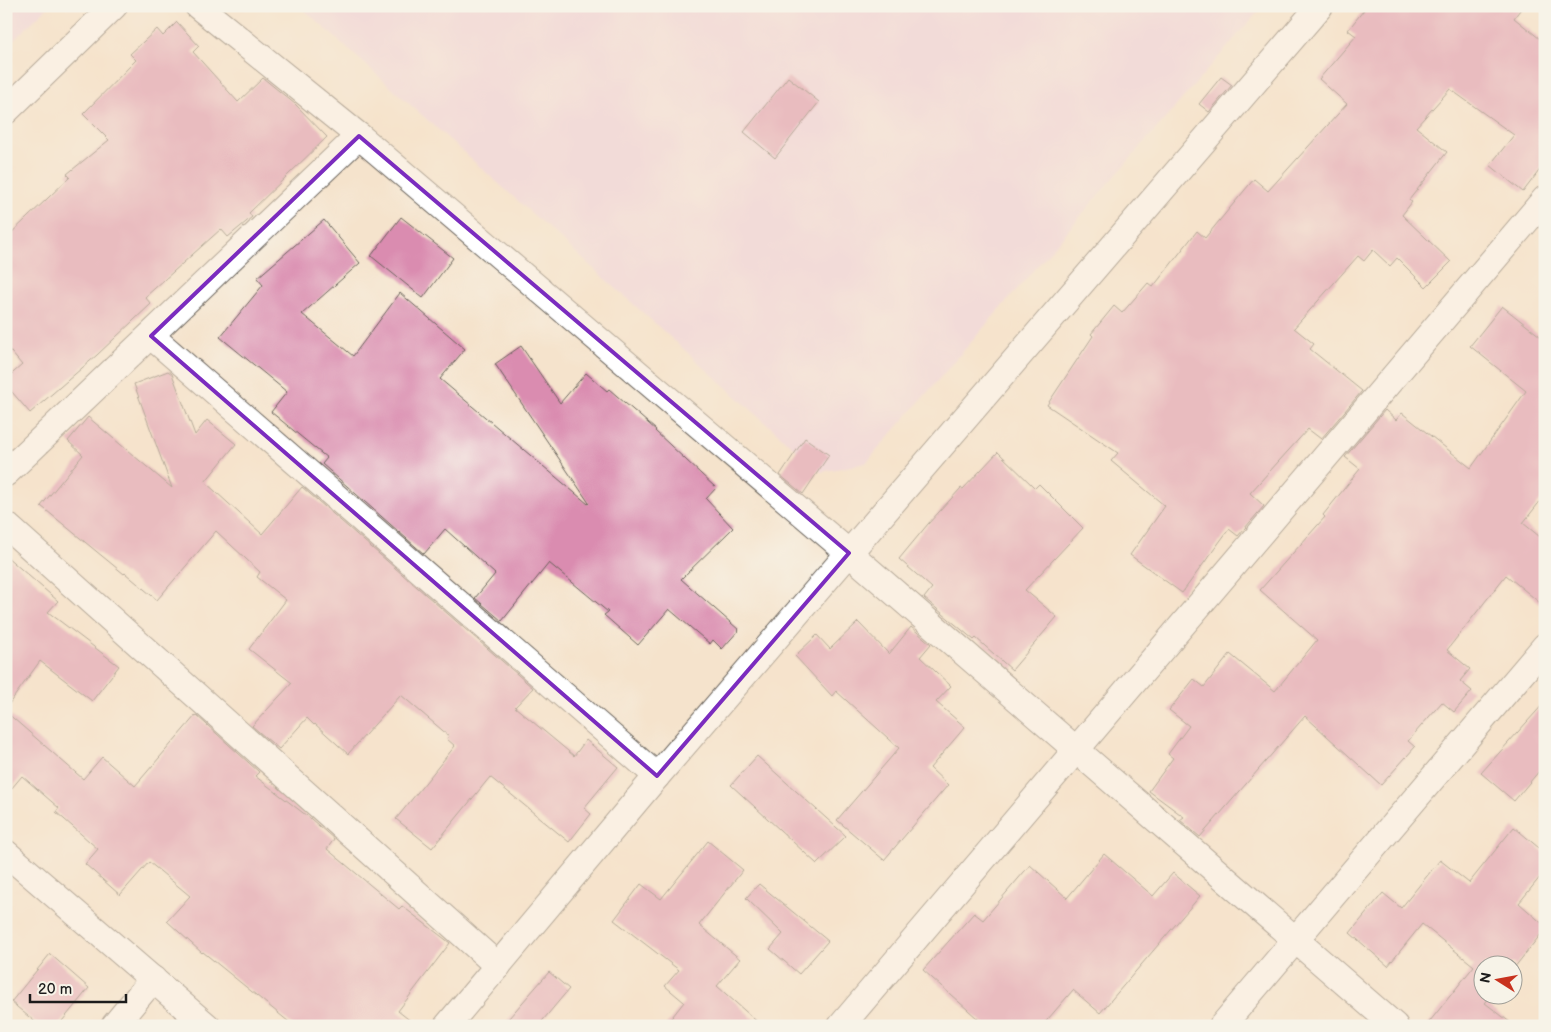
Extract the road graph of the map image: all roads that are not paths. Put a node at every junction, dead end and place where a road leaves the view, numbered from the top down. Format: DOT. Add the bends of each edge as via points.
graph roads {
  1 [pos="114,6"];
  2 [pos="198,6"];
  3 [pos="1320,6"];
  4 [pos="6,112"];
  5 [pos="359,136"];
  6 [pos="1545,199"];
  7 [pos="151,336"];
  8 [pos="6,473"];
  9 [pos="6,525"];
  10 [pos="849,553"];
  11 [pos="1545,646"];
  12 [pos="1076,750"];
  13 [pos="658,776"];
  14 [pos="6,853"];
  15 [pos="1295,940"];
  16 [pos="498,966"];
  17 [pos="153,979"];
  18 [pos="114,1026"];
  19 [pos="207,1026"];
  20 [pos="447,1026"];
  21 [pos="841,1026"];
  22 [pos="1222,1026"];
  23 [pos="1394,1026"];
  1 -- 4 [label="street"];
  2 -- 5 [label="street"];
  3 -- 10 [label="street"];
  5 -- 7 [label="street"];
  5 -- 10 [label="street"];
  6 -- 12 [label="street"];
  7 -- 8 [label="street"];
  7 -- 13 [label="street"];
  9 -- 16 [label="street"];
  10 -- 12 [label="street"];
  10 -- 13 [label="street"];
  11 -- 15 [label="street"];
  12 -- 15 [label="street"];
  12 -- 21 [label="street"];
  13 -- 16 [label="street"];
  14 -- 17 [label="street"];
  15 -- 22 [label="street"];
  15 -- 23 [label="street"];
  16 -- 20 [label="street"];
  17 -- 18 [label="street"];
  17 -- 19 [label="street"];
}
